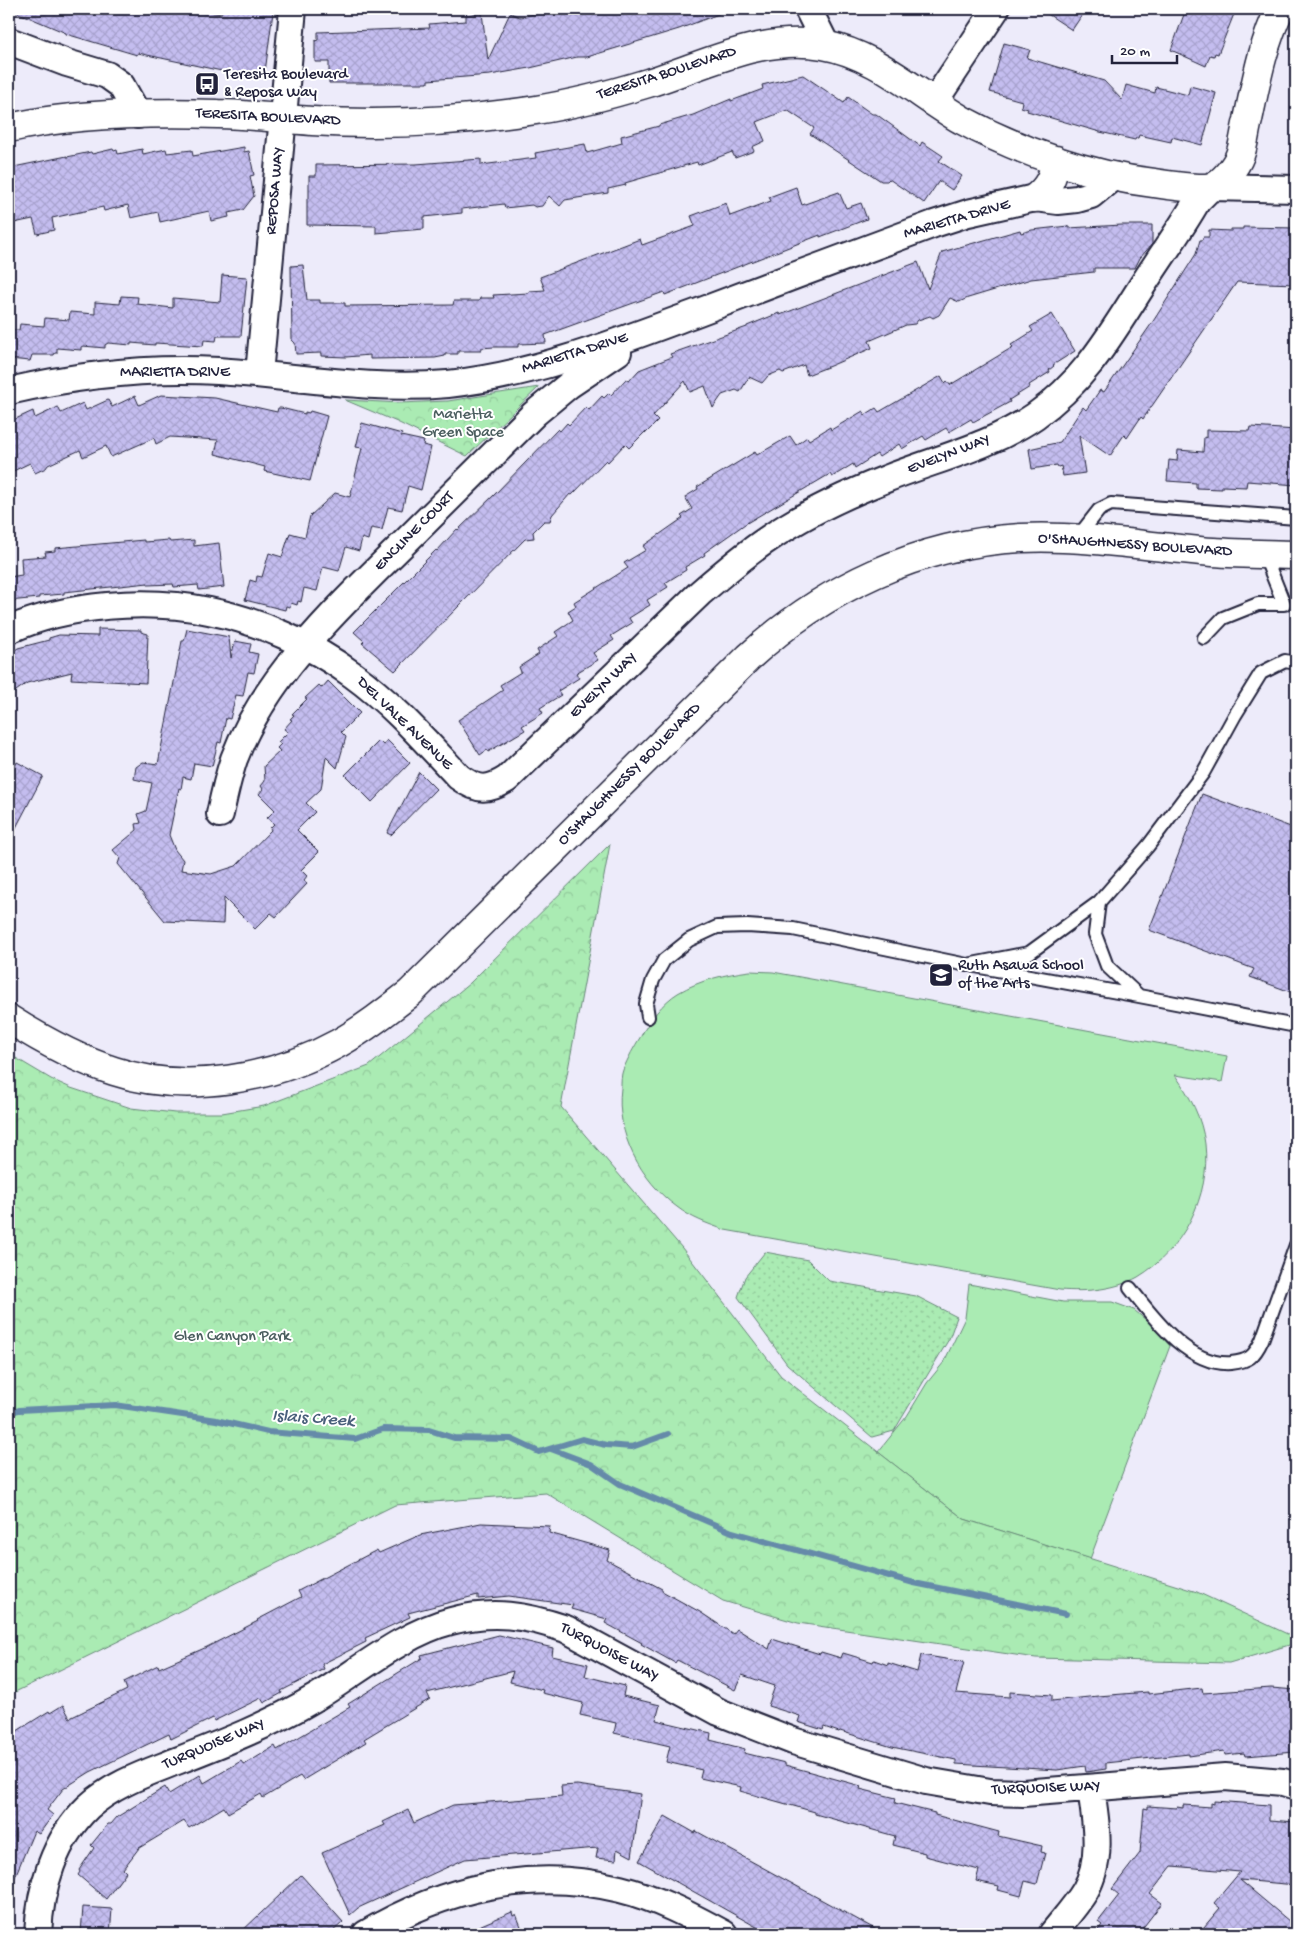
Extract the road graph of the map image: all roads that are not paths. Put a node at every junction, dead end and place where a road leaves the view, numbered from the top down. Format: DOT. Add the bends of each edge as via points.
graph roads {
  1 [pos="293,9"];
  2 [pos="808,9"];
  3 [pos="996,9"];
  4 [pos="1280,9"];
  5 [pos="9,41"];
  6 [pos="826,45"];
  7 [pos="934,102"];
  8 [pos="138,115"];
  9 [pos="283,118"];
  10 [pos="9,128"];
  11 [pos="1056,160"];
  12 [pos="1114,176"];
  13 [pos="1211,187"];
  14 [pos="1296,189"];
  15 [pos="1036,198"];
  16 [pos="686,316"];
  17 [pos="259,374"];
  18 [pos="9,391"];
  19 [pos="1296,518"];
  20 [pos="1076,539"];
  21 [pos="1264,554"];
  22 [pos="1296,555"];
  23 [pos="9,630"];
  24 [pos="1204,638"];
  25 [pos="306,647"];
  26 [pos="1296,663"];
  27 [pos="482,789"];
  28 [pos="220,814"];
  29 [pos="1099,902"];
  30 [pos="967,965"];
  31 [pos="1139,996"];
  32 [pos="648,1017"];
  33 [pos="9,1019"];
  34 [pos="1296,1026"];
  35 [pos="1296,1245"];
  36 [pos="1130,1288"];
  37 [pos="1296,1786"];
  38 [pos="1091,1788"];
  39 [pos="38,1934"];
  40 [pos="366,1934"];
  41 [pos="724,1934"];
  42 [pos="1052,1934"];
  1 -- 9 [label="street, REPOSA WAY"];
  2 -- 6 [label="street"];
  3 -- 7 [label="street"];
  4 -- 13 [label="street, EVELYN WAY" via="1261,61 1240,157 1226,176"];
  5 -- 8 [label="street" via="107,75 121,85"];
  6 -- 7 [label="street, TERESITA BOULEVARD" via="880,66"];
  6 -- 9 [label="street, TERESITA BOULEVARD" via="798,41 757,46 594,98 490,116 386,122"];
  7 -- 11 [label="street, TERESITA BOULEVARD" via="994,136"];
  8 -- 9 [label="street, TERESITA BOULEVARD" via="219,114"];
  8 -- 10 [label="street, TERESITA BOULEVARD" via="63,119"];
  9 -- 17 [label="street, REPOSA WAY"];
  11 -- 12 [label="street, TERESITA BOULEVARD"];
  11 -- 15 [label="street" via="1053,178 1047,189"];
  12 -- 13 [label="street, TERESITA BOULEVARD" via="1132,181"];
  12 -- 15 [label="street, MARIETTA DRIVE" via="1092,195 1058,201"];
  13 -- 14 [label="street, TERESITA BOULEVARD"];
  13 -- 27 [label="street, EVELYN WAY" via="1197,201 1104,346 1084,373 1059,398 1008,432 846,496 769,538 700,593 507,780"];
  15 -- 16 [label="street, MARIETTA DRIVE" via="934,224"];
  16 -- 17 [label="street, MARIETTA DRIVE" via="561,361 448,384 393,386"];
  16 -- 25 [label="street, ENCLINE COURT" via="608,357 534,414 339,607"];
  17 -- 18 [label="street, MARIETTA DRIVE" via="170,370 129,372 90,375"];
  19 -- 20 [label="lane" via="1111,504 1098,510"];
  20 -- 21 [label="street, O'SHAUGHNESSY BOULEVARD"];
  20 -- 33 [label="street, O'SHAUGHNESSY BOULEVARD" via="1021,538 937,551 873,575 814,606 749,657 410,993 356,1032 317,1053 245,1076 205,1081 159,1080 116,1072 87,1061 55,1047"];
  21 -- 22 [label="street, O'SHAUGHNESSY BOULEVARD"];
  21 -- 24 [label="lane" via="1284,604 1258,604 1223,618"];
  23 -- 25 [label="street, DEL VALE AVENUE" via="56,615 93,608 172,606 243,620"];
  25 -- 27 [label="street, DEL VALE AVENUE" via="372,689 460,777"];
  25 -- 28 [label="street, ENCLINE COURT" via="276,683 246,733 228,778"];
  26 -- 29 [label="lane" via="1285,661 1262,673 1203,774 1148,846"];
  29 -- 30 [label="lane" via="1030,953"];
  29 -- 31 [label="lane" via="1095,934 1107,966"];
  30 -- 31 [label="lane"];
  30 -- 32 [label="lane" via="793,929 717,927 689,940 664,960 653,980 646,1004"];
  31 -- 34 [label="lane"];
  35 -- 36 [label="lane" via="1262,1340 1255,1354 1244,1362 1208,1360 1189,1351 1162,1327"];
  37 -- 38 [label="street, TURQUOISE WAY" via="1225,1777"];
  38 -- 39 [label="street, TURQUOISE WAY" via="998,1792 926,1781 793,1741 719,1712 566,1629 512,1615 483,1615 449,1622 416,1636 282,1716 110,1791 89,1807 68,1831 54,1856 45,1884"];
  38 -- 42 [label="street" via="1097,1848 1094,1868 1085,1890"];
  40 -- 41 [label="street" via="401,1914 474,1888 549,1880 621,1889 661,1903"];
}
